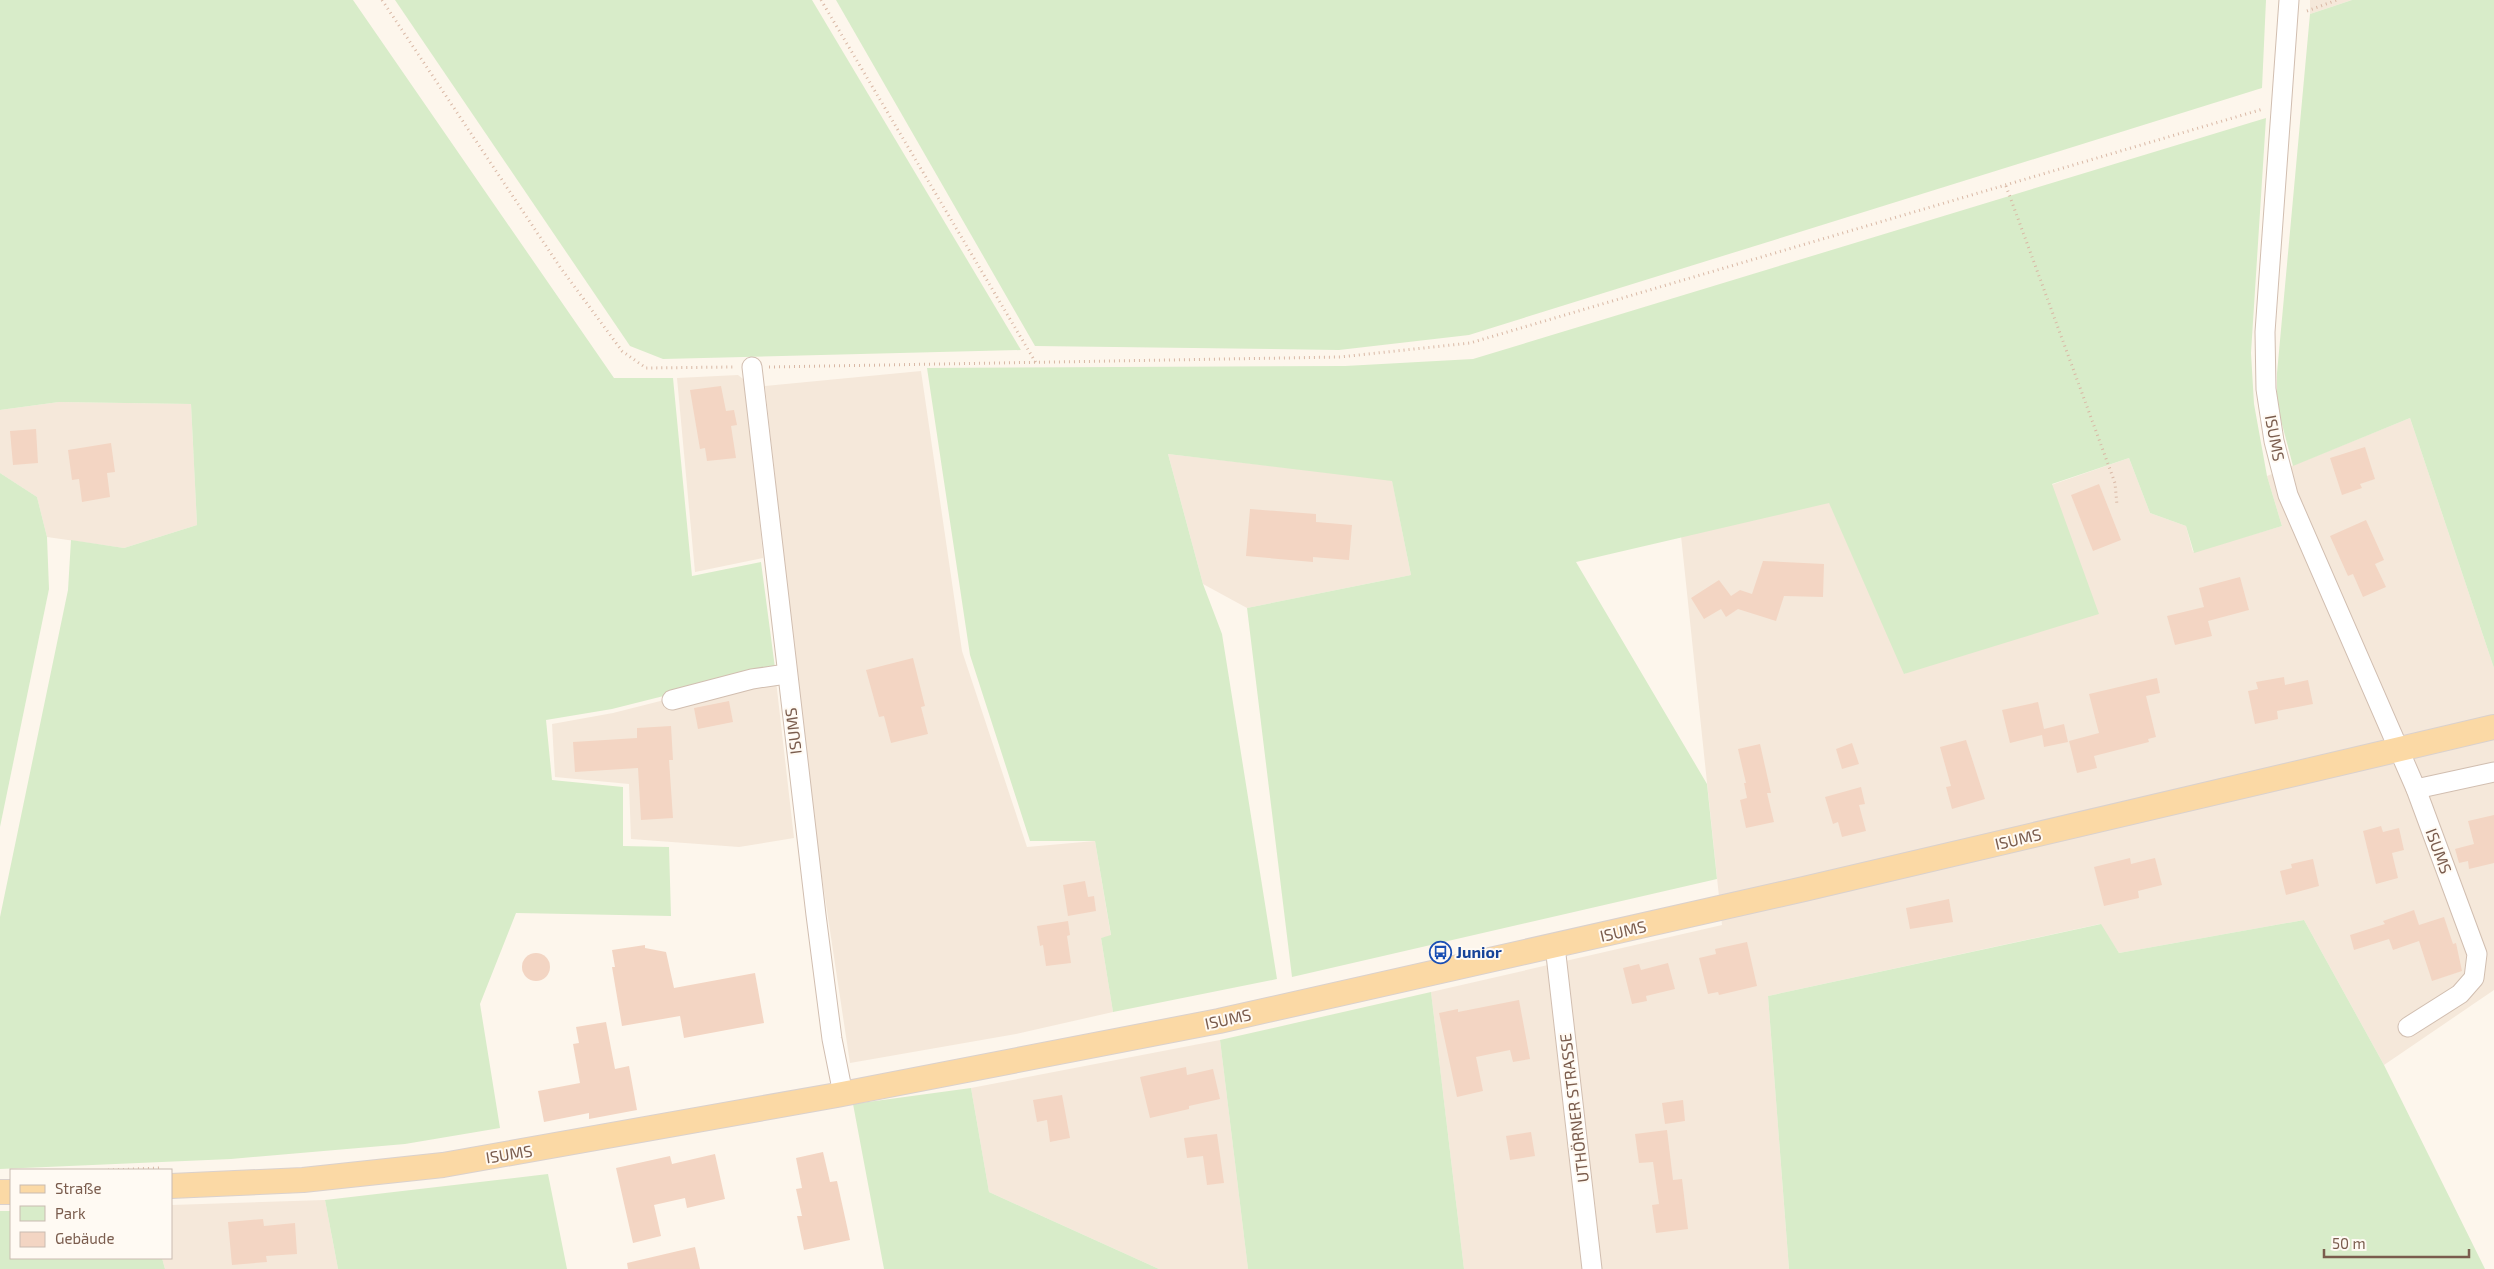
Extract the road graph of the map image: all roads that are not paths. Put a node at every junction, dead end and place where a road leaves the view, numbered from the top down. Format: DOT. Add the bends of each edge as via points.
graph roads {
  1 [pos="2288,9"];
  2 [pos="752,367"];
  3 [pos="786,674"];
  4 [pos="672,700"];
  5 [pos="2494,727"];
  6 [pos="2399,749"];
  7 [pos="2494,772"];
  8 [pos="2416,789"];
  9 [pos="1555,946"];
  10 [pos="2408,1027"];
  11 [pos="843,1094"];
  12 [pos="172,1177"];
  13 [pos="1592,1269"];
  1 -- 6 [label="street, ISUMS" via="2265,332 2266,389 2274,442 2288,495"];
  2 -- 3 [label="street, ISUMS"];
  3 -- 4 [label="street" via="752,679"];
  3 -- 11 [label="street, ISUMS" via="832,1040"];
  5 -- 6 [label="main road, ISUMS"];
  6 -- 8 [label="street, ISUMS"];
  6 -- 9 [label="main road, ISUMS"];
  7 -- 8 [label="street"];
  8 -- 10 [label="street, ISUMS" via="2478,954 2474,978 2460,994"];
  9 -- 11 [label="main road, ISUMS" via="1219,1021"];
  9 -- 13 [label="street, UTHÖRNER STRASSE"];
  11 -- 12 [label="main road, ISUMS" via="443,1165 303,1180"];
}
